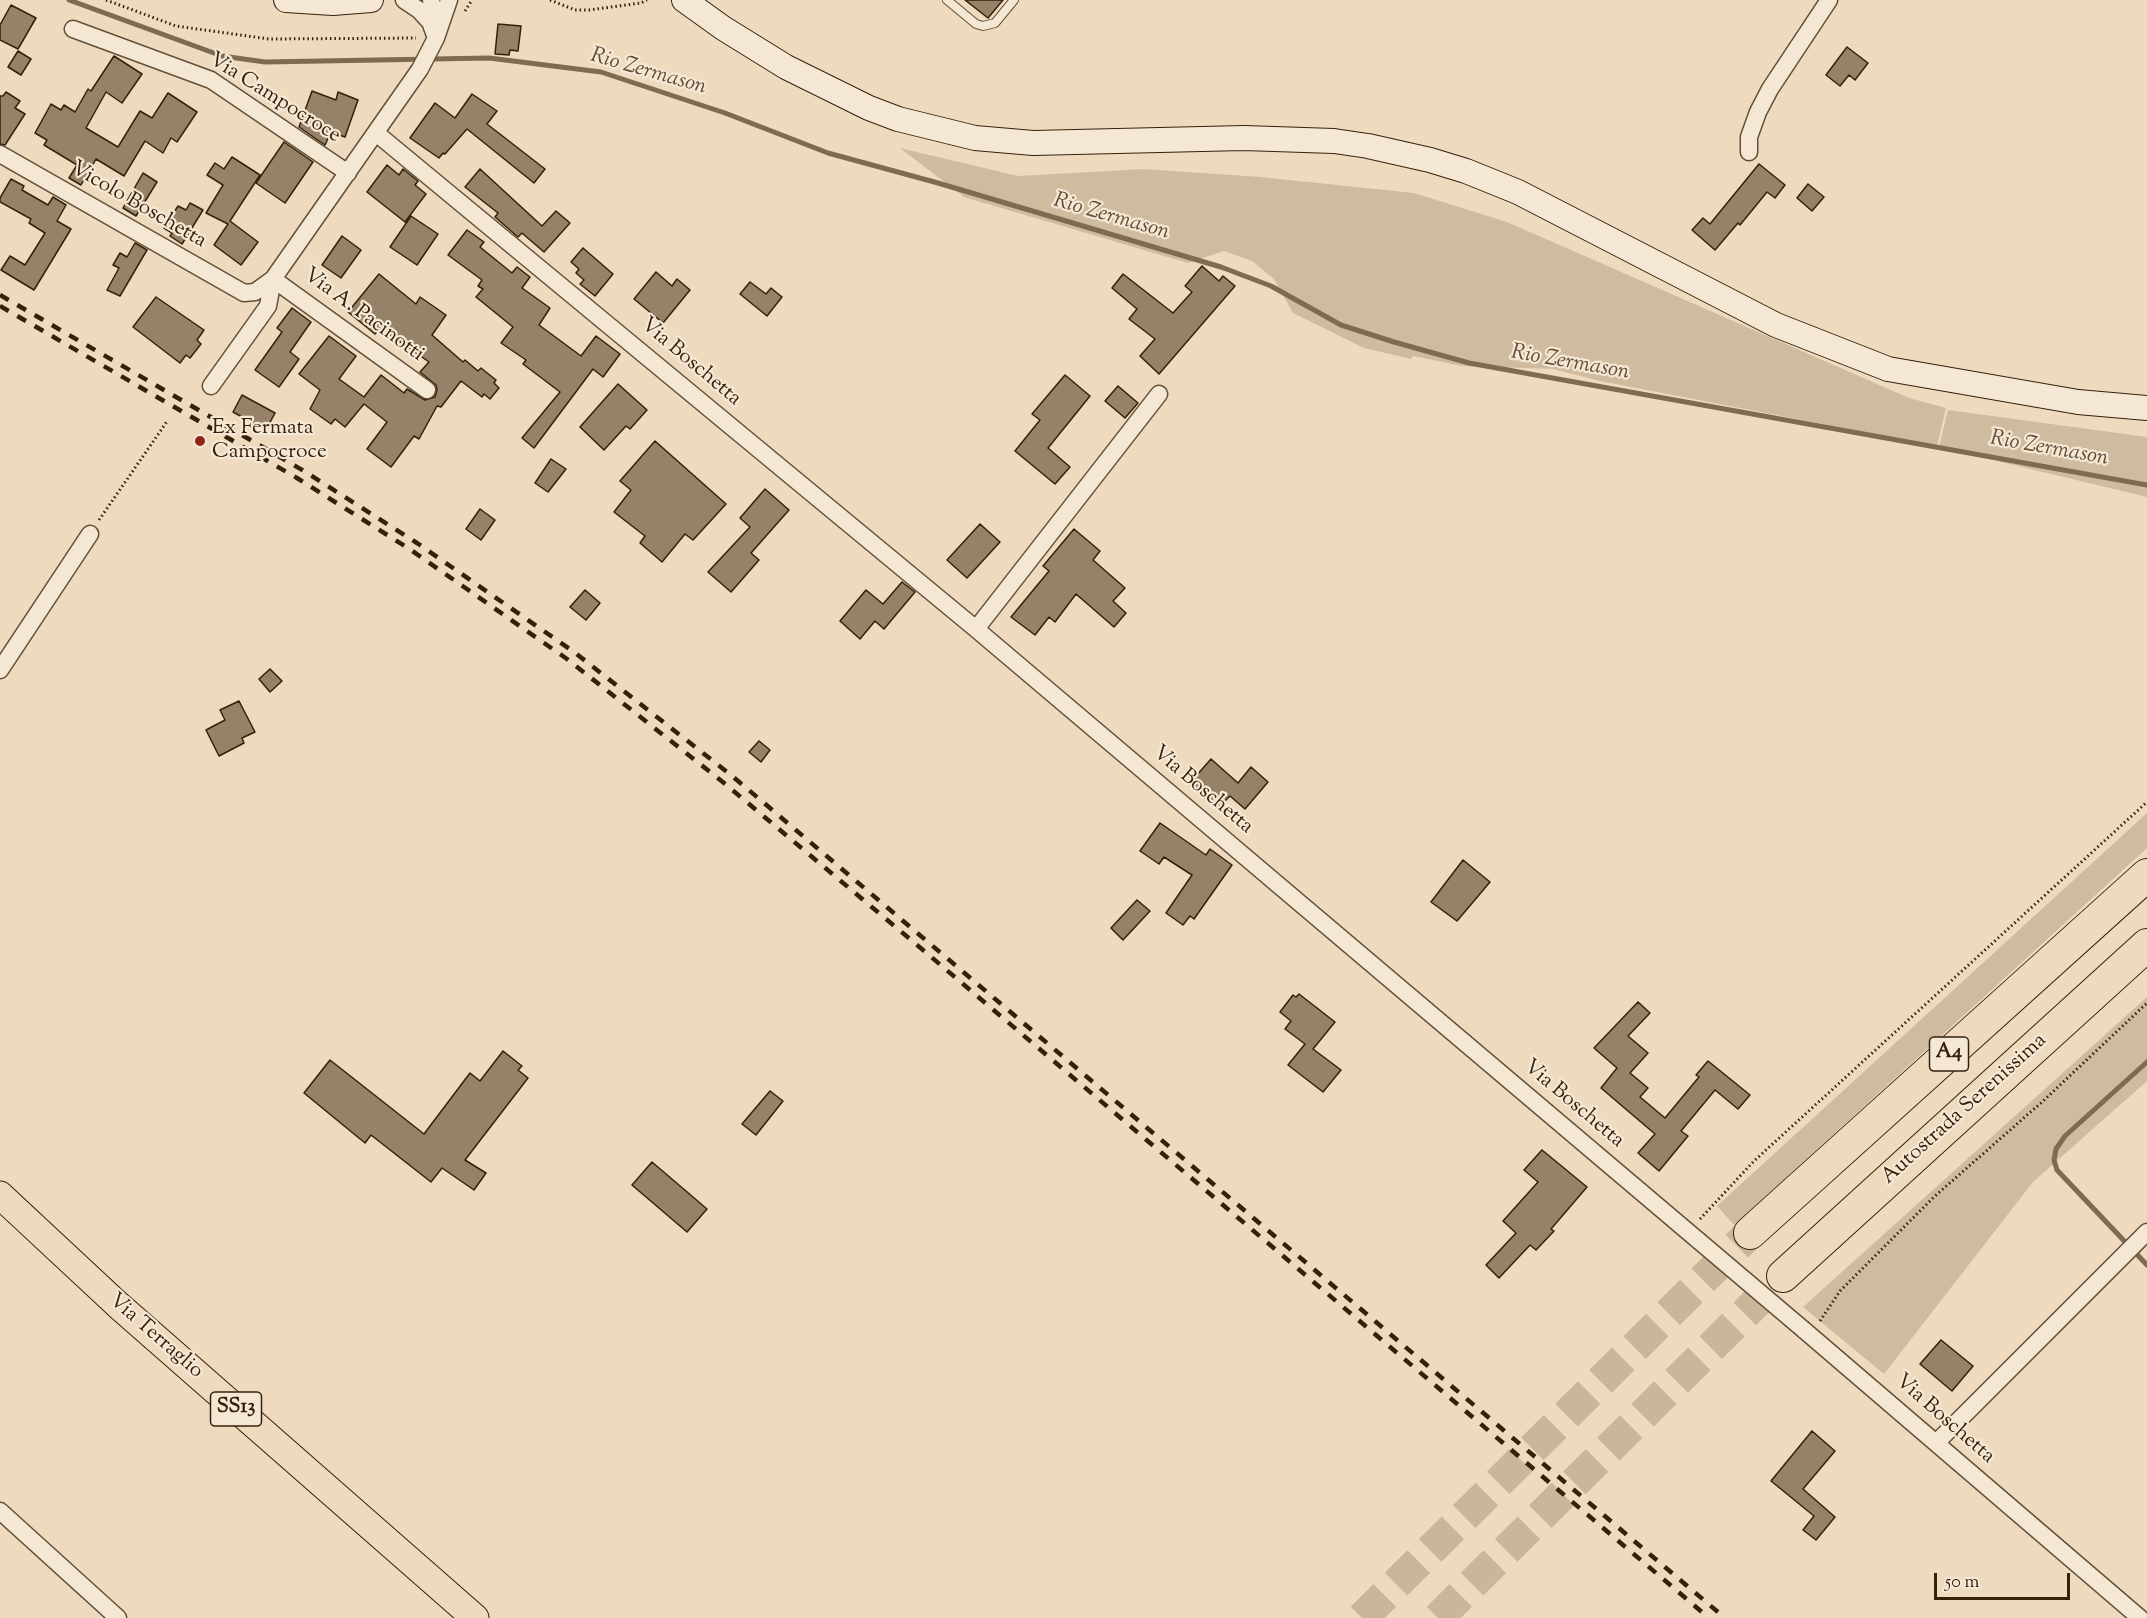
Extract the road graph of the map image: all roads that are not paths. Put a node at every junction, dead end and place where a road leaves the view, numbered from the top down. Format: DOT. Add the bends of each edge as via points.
graph roads {
  1 [pos="285,0"];
  2 [pos="370,0"];
  3 [pos="404,0"];
  4 [pos="431,0"];
  5 [pos="449,0"];
  6 [pos="684,0"];
  7 [pos="947,0"];
  8 [pos="1014,0"];
  9 [pos="1829,0"];
  10 [pos="73,29"];
  11 [pos="435,40"];
  12 [pos="376,133"];
  13 [pos="1749,152"];
  14 [pos="0,154"];
  15 [pos="348,173"];
  16 [pos="273,279"];
  17 [pos="255,292"];
  18 [pos="211,386"];
  19 [pos="427,390"];
  20 [pos="1159,394"];
  21 [pos="2147,408"];
  22 [pos="90,534"];
  23 [pos="975,629"];
  24 [pos="0,670"];
  25 [pos="2147,875"];
  26 [pos="2147,945"];
  27 [pos="0,1195"];
  28 [pos="1750,1233"];
  29 [pos="2142,1236"];
  30 [pos="1783,1276"];
  31 [pos="1936,1443"];
  32 [pos="0,1511"];
  33 [pos="118,1618"];
  34 [pos="475,1618"];
  35 [pos="2140,1618"];
  1 -- 2 [label="main road"];
  3 -- 11 [label="street" via="429,22"];
  4 -- 11 [label="street"];
  5 -- 11 [label="street, Via Campocroce"];
  6 -- 21 [label="main road" via="786,67 898,119 975,138 1021,142 1244,138 1334,141 1430,160 1518,192 1776,325 1888,369 2078,402"];
  7 -- 8 [label="lane" via="983,26 995,23"];
  9 -- 13 [label="street" via="1770,89 1749,137"];
  10 -- 15 [label="street, Via Campocroce" via="211,80"];
  11 -- 12 [label="street, Via Campocroce"];
  12 -- 15 [label="street, Via Campocroce"];
  12 -- 23 [label="street, Via Boschetta"];
  14 -- 17 [label="street, Vicolo Boschetta" via="244,293"];
  15 -- 16 [label="street, Via Campocroce"];
  16 -- 17 [label="street, Via Campocroce"];
  16 -- 18 [label="street" via="268,306"];
  16 -- 19 [label="street, Via A. Pacinotti"];
  20 -- 23 [label="street"];
  22 -- 24 [label="street"];
  23 -- 31 [label="street, Via Boschetta, bridge"];
  25 -- 28 [label="highway, A4"];
  26 -- 30 [label="highway, Autostrada Serenissima / A4"];
  27 -- 34 [label="main road, Via Terraglio / SS13" via="118,1305"];
  29 -- 31 [label="street"];
  31 -- 35 [label="street, Via Boschetta"];
  32 -- 33 [label="street"];
}
